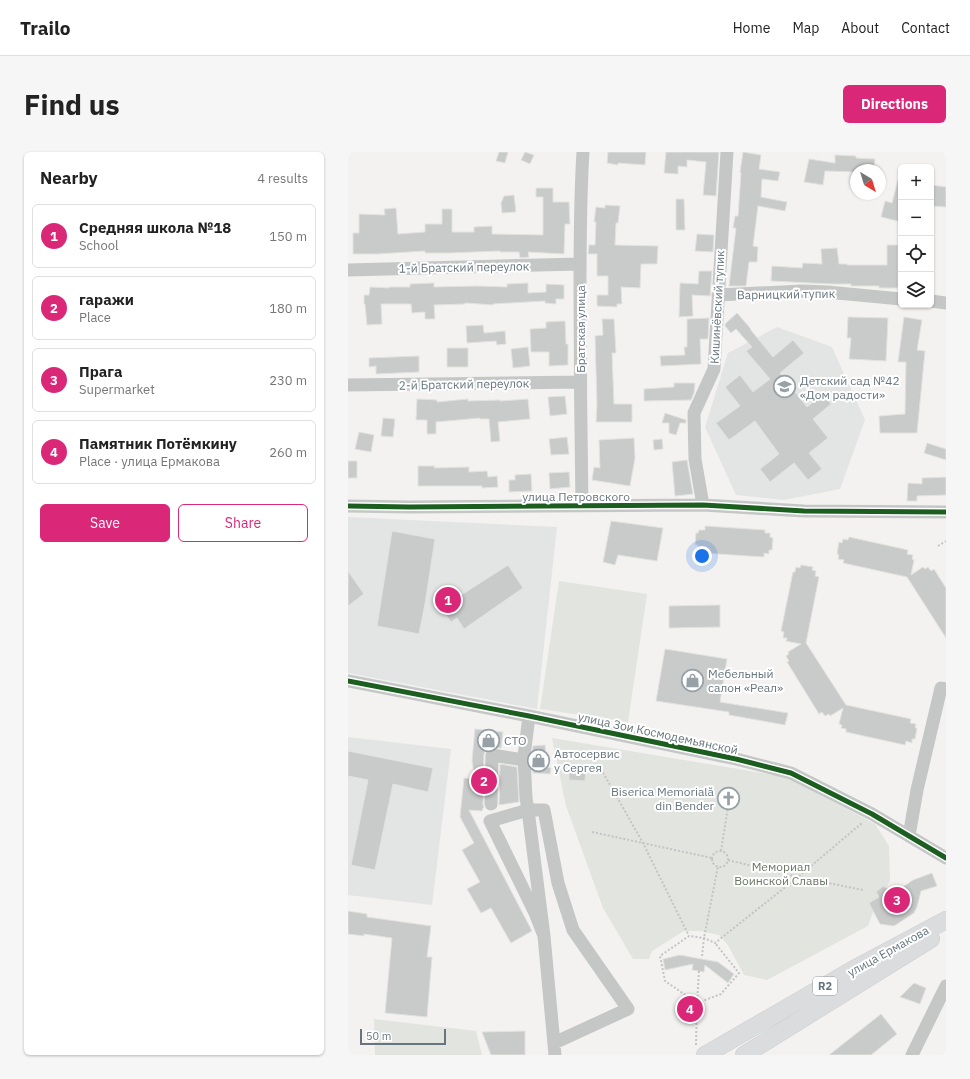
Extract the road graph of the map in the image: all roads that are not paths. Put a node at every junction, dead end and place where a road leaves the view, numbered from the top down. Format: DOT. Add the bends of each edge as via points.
graph roads {
  1 [pos="583,152"];
  2 [pos="727,152"];
  3 [pos="580,264"];
  4 [pos="348,270"];
  5 [pos="718,295"];
  6 [pos="898,299"];
  7 [pos="934,302"];
  8 [pos="946,303"];
  9 [pos="580,382"];
  10 [pos="348,385"];
  11 [pos="703,505"];
  12 [pos="348,506"];
  13 [pos="582,506"];
  14 [pos="946,512"];
  15 [pos="348,681"];
  16 [pos="946,689"];
  17 [pos="529,716"];
  18 [pos="524,760"];
  19 [pos="491,804"];
  20 [pos="528,810"];
  21 [pos="909,836"];
  22 [pos="946,858"];
  23 [pos="946,920"];
  24 [pos="946,930"];
  25 [pos="544,936"];
  26 [pos="946,986"];
  27 [pos="555,1049"];
  28 [pos="707,1055"];
  29 [pos="744,1055"];
  30 [pos="912,1055"];
  1 -- 3 [label="street, Братская улица"];
  2 -- 5 [label="street, Кишинёвский тупик"];
  3 -- 4 [label="street, 1-й Братский переулок"];
  3 -- 9 [label="street, Братская улица"];
  5 -- 6 [label="street, Варницкий тупик" via="815,291"];
  5 -- 11 [label="street, Кишинёвский тупик" via="714,369 694,413 695,459"];
  7 -- 8 [label="street"];
  9 -- 10 [label="street, 2-й Братский переулок"];
  9 -- 13 [label="street, Братская улица"];
  11 -- 13 [label="street, улица Петровского"];
  11 -- 14 [label="street, улица Петровского" via="804,511"];
  12 -- 13 [label="street, улица Петровского"];
  15 -- 17 [label="street, улица Зои Космодемьянской"];
  16 -- 21 [label="street" via="941,688"];
  17 -- 18 [label="street"];
  17 -- 21 [label="street, улица Зои Космодемьянской" via="791,773"];
  18 -- 19 [label="street" via="492,755"];
  18 -- 20 [label="street"];
  20 -- 25 [label="street"];
  20 -- 25 [label="street" via="490,821"];
  20 -- 27 [label="street" via="544,810 558,883 573,930 628,1008"];
  21 -- 22 [label="street, улица Зои Космодемьянской"];
  23 -- 28 [label="main road, улица Ермакова / R2" via="854,969"];
  24 -- 29 [label="main road, улица Ермакова / R2"];
  25 -- 27 [label="street"];
  26 -- 30 [label="street"];
}
